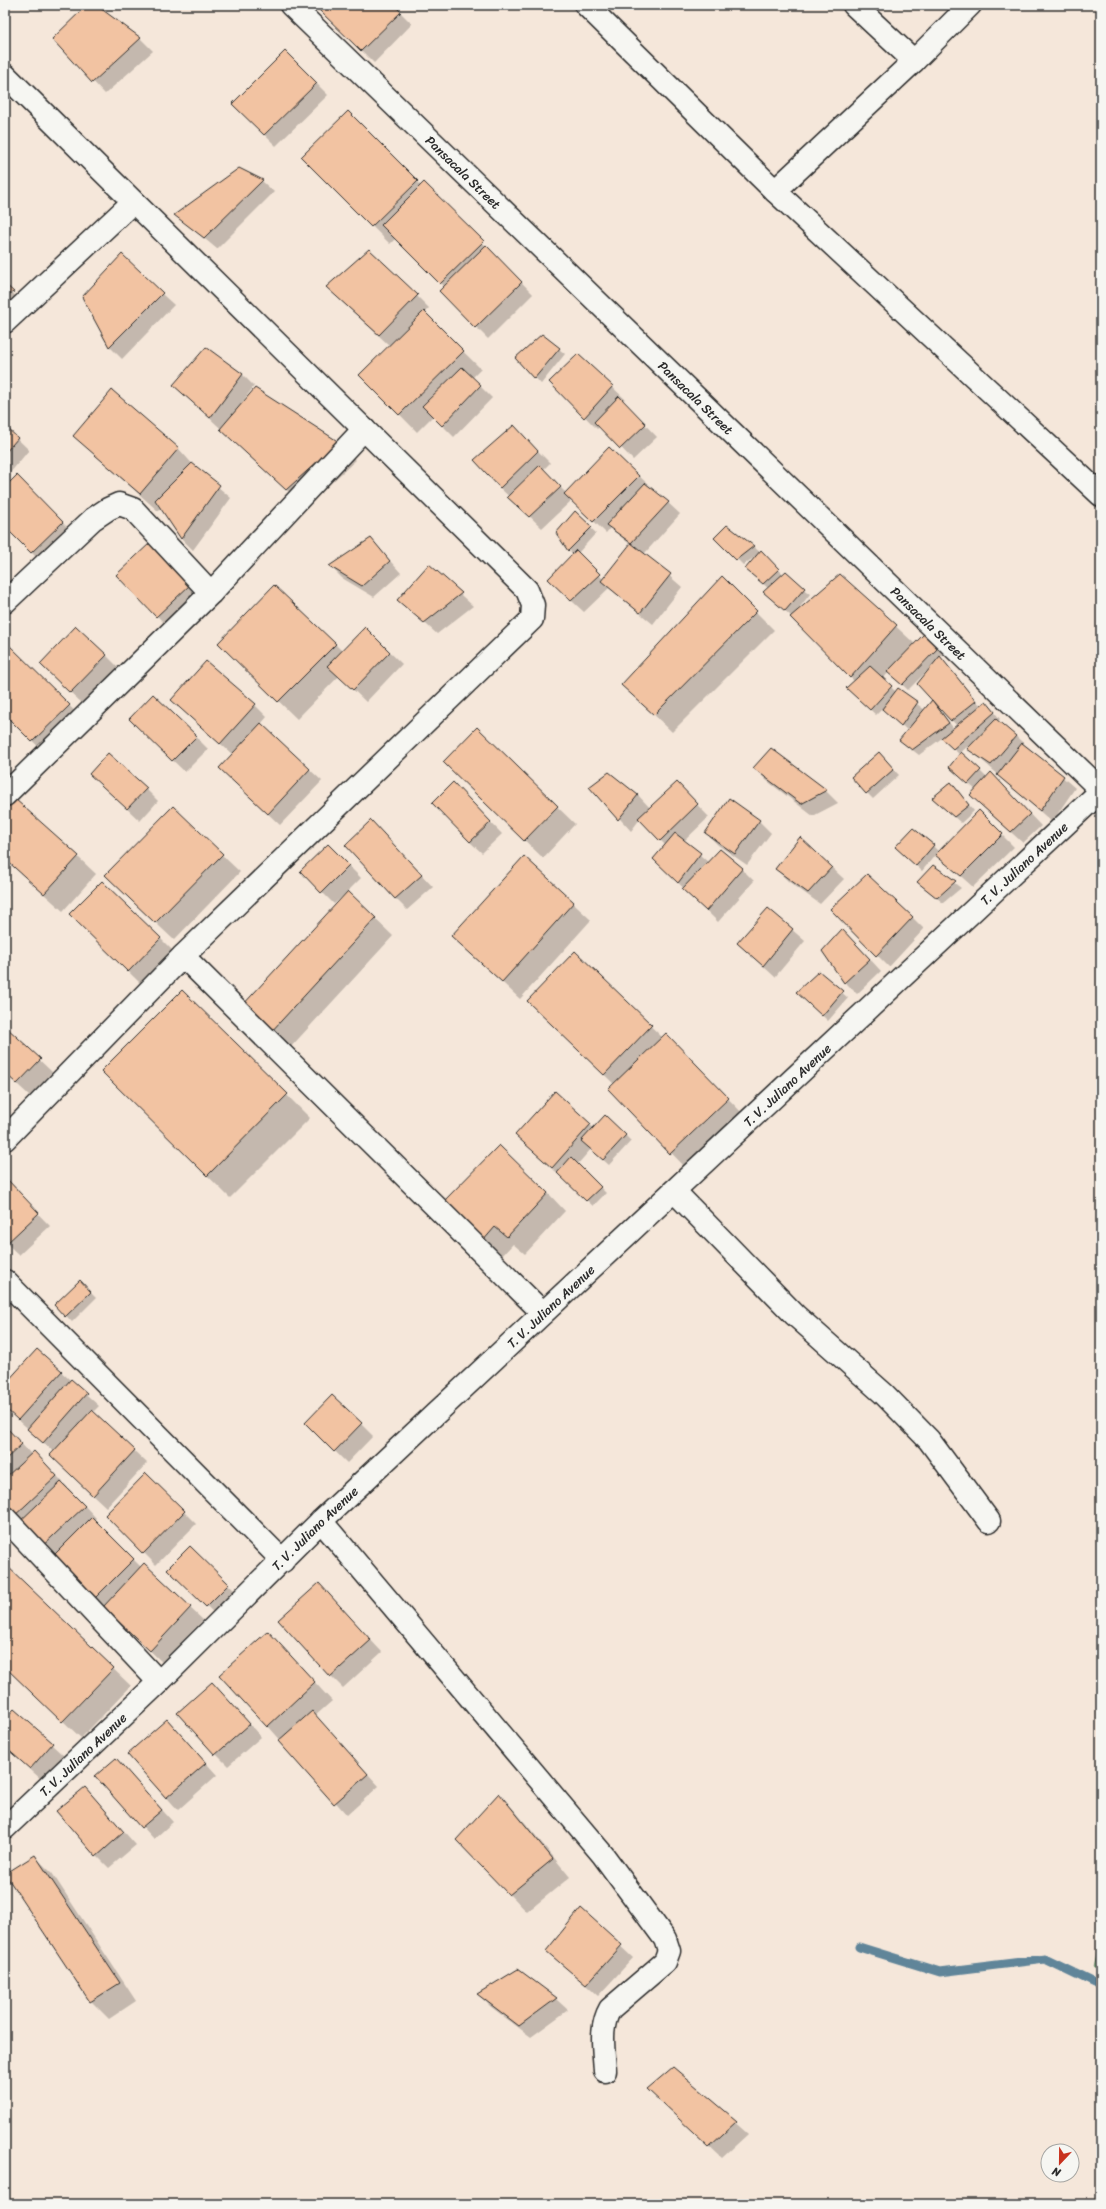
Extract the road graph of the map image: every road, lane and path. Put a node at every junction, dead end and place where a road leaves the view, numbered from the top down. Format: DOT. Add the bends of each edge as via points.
graph roads {
  1 [pos="291,5"];
  2 [pos="586,5"];
  3 [pos="854,5"];
  4 [pos="970,5"];
  5 [pos="914,61"];
  6 [pos="5,75"];
  7 [pos="776,191"];
  8 [pos="133,202"];
  9 [pos="5,322"];
  10 [pos="364,429"];
  11 [pos="1101,494"];
  12 [pos="211,593"];
  13 [pos="5,602"];
  14 [pos="1101,790"];
  15 [pos="5,795"];
  16 [pos="183,956"];
  17 [pos="5,1139"];
  18 [pos="674,1190"];
  19 [pos="5,1281"];
  20 [pos="543,1313"];
  21 [pos="5,1518"];
  22 [pos="322,1521"];
  23 [pos="989,1521"];
  24 [pos="283,1561"];
  25 [pos="159,1682"];
  26 [pos="5,1828"];
  27 [pos="605,2071"];
  1 -- 14 [label="street, Pansacala Street"];
  2 -- 7 [label="street"];
  3 -- 5 [label="street"];
  4 -- 5 [label="street"];
  5 -- 7 [label="street"];
  6 -- 8 [label="street"];
  7 -- 11 [label="street"];
  8 -- 9 [label="street"];
  8 -- 10 [label="street"];
  10 -- 12 [label="street"];
  10 -- 16 [label="street" via="527,590 533,605 532,619"];
  12 -- 13 [label="street" via="133,509 119,504 93,519"];
  12 -- 15 [label="street"];
  14 -- 18 [label="street, T. V. Juliano Avenue"];
  16 -- 17 [label="street"];
  16 -- 20 [label="street"];
  18 -- 20 [label="street, T. V. Juliano Avenue"];
  18 -- 23 [label="street" via="795,1315 884,1394 928,1440"];
  19 -- 24 [label="street"];
  20 -- 22 [label="street, T. V. Juliano Avenue"];
  21 -- 25 [label="street"];
  22 -- 24 [label="street, T. V. Juliano Avenue"];
  22 -- 27 [label="street" via="603,1855 665,1939 668,1951 665,1962 610,2009 605,2018 602,2027"];
  24 -- 25 [label="street, T. V. Juliano Avenue"];
  25 -- 26 [label="street, T. V. Juliano Avenue"];
}
